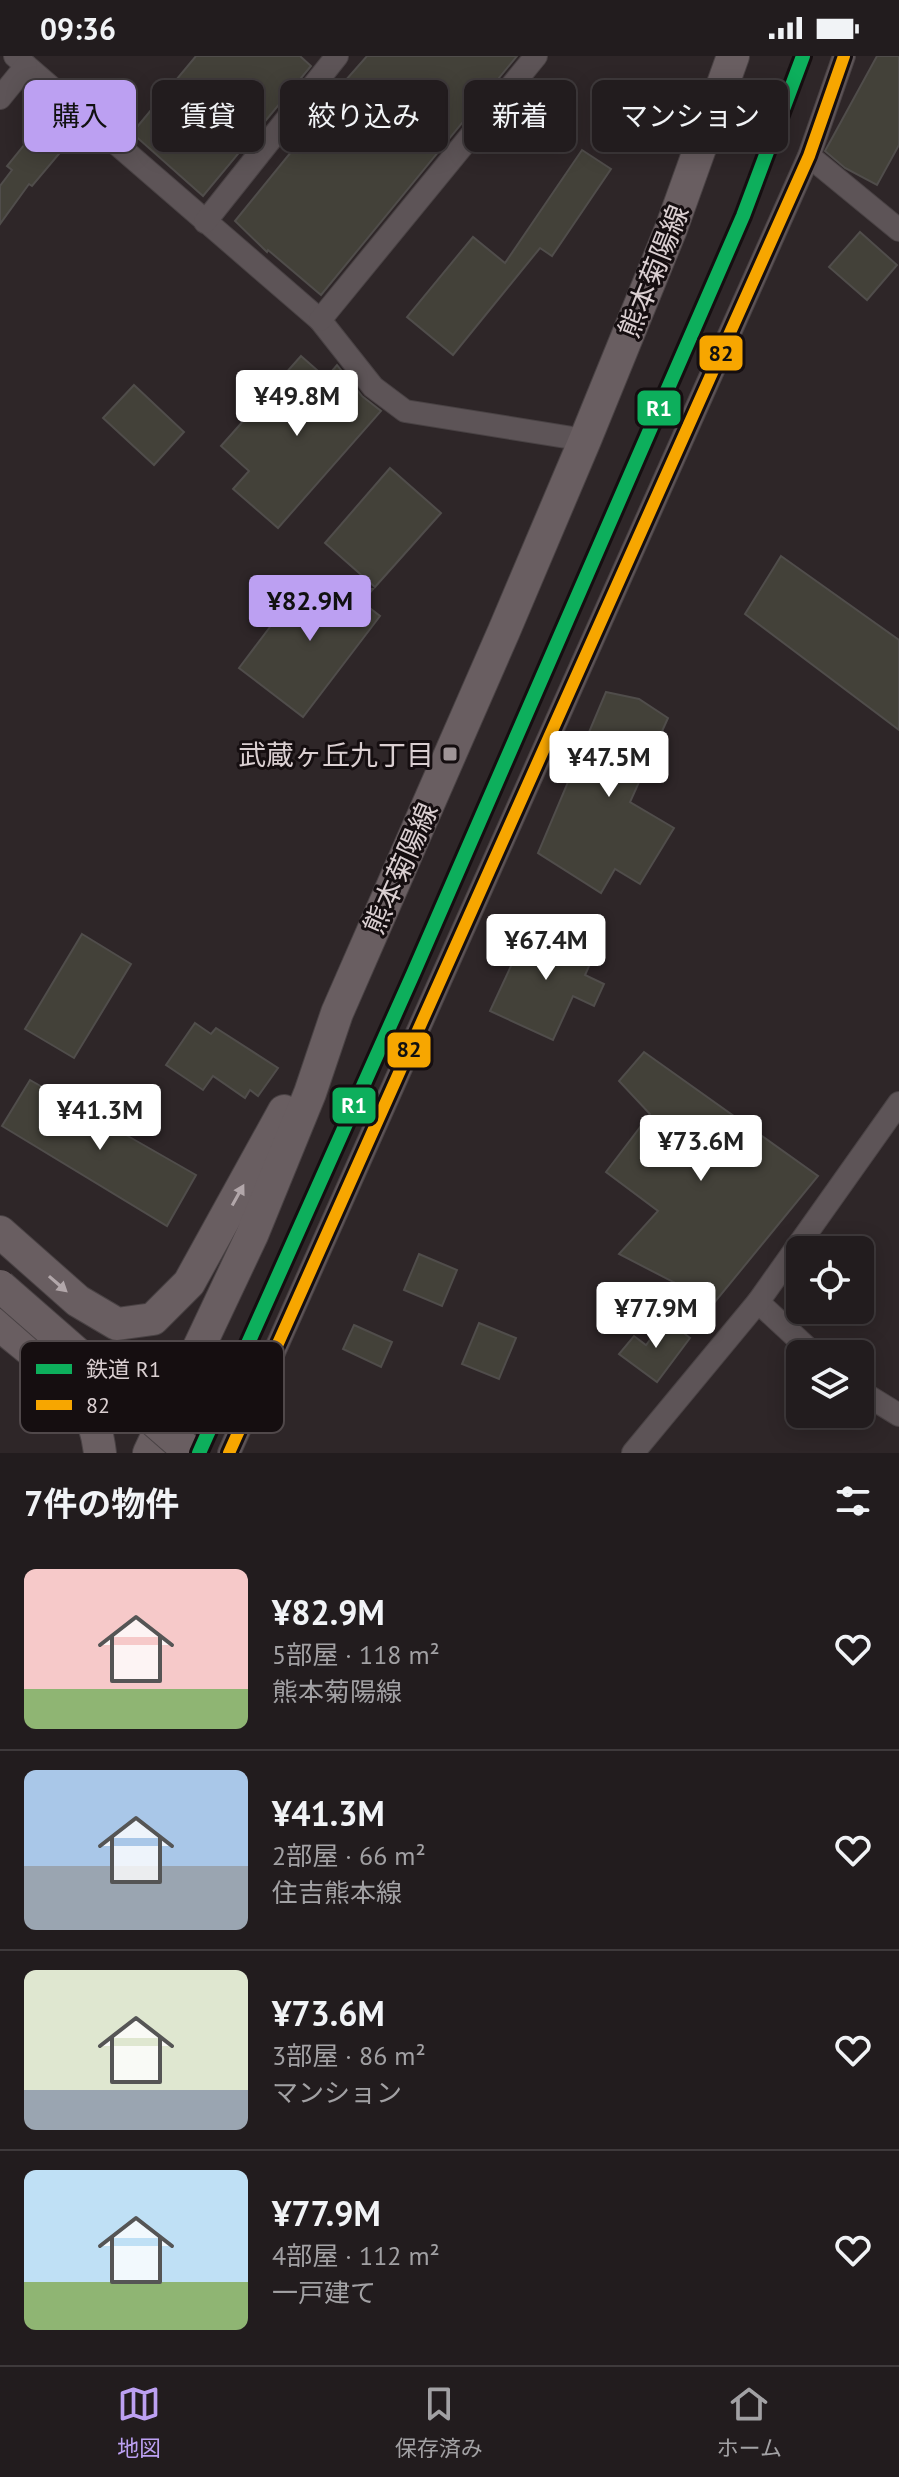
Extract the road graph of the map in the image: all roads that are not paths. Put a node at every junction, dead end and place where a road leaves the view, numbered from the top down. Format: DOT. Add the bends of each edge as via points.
graph roads {
  1 [pos="337,56"];
  2 [pos="536,56"];
  3 [pos="733,56"];
  4 [pos="844,56"];
  5 [pos="20,61"];
  6 [pos="0,98"];
  7 [pos="809,156"];
  8 [pos="205,222"];
  9 [pos="899,230"];
  10 [pos="320,320"];
  11 [pos="585,440"];
  12 [pos="337,1013"];
  13 [pos="899,1103"];
  14 [pos="0,1232"];
  15 [pos="0,1286"];
  16 [pos="758,1302"];
  17 [pos="0,1325"];
  18 [pos="799,1340"];
  19 [pos="63,1341"];
  20 [pos="202,1341"];
  21 [pos="280,1341"];
  22 [pos="20,1343"];
  23 [pos="874,1400"];
  24 [pos="899,1415"];
  25 [pos="97,1433"];
  26 [pos="158,1433"];
  27 [pos="168,1433"];
  28 [pos="238,1433"];
  29 [pos="230,1452"];
  30 [pos="100,1453"];
  31 [pos="149,1453"];
  32 [pos="191,1453"];
  33 [pos="633,1453"];
  1 -- 8 [label="street"];
  2 -- 10 [label="street"];
  3 -- 11 [label="main road, 熊本菊陽線" via="671,229"];
  4 -- 7 [label="street"];
  5 -- 6 [label="street"];
  5 -- 8 [label="street"];
  7 -- 9 [label="street"];
  7 -- 21 [label="street"];
  8 -- 10 [label="street"];
  10 -- 11 [label="street" via="373,387 405,411"];
  11 -- 12 [label="main road, 熊本菊陽線"];
  14 -- 12 [label="main road, one-way" via="78,1301 117,1324 153,1319 189,1283"];
  12 -- 20 [label="main road, 熊本菊陽線" via="252,1235"];
  13 -- 16 [label="street"];
  15 -- 19 [label="main road, bridge"];
  16 -- 18 [label="street"];
  16 -- 33 [label="street"];
  17 -- 22 [label="main road"];
  23 -- 24 [label="street"];
  25 -- 30 [label="main road"];
  26 -- 31 [label="main road, 熊本菊陽線"];
  27 -- 32 [label="main road, bridge"];
  28 -- 29 [label="street"];
}
